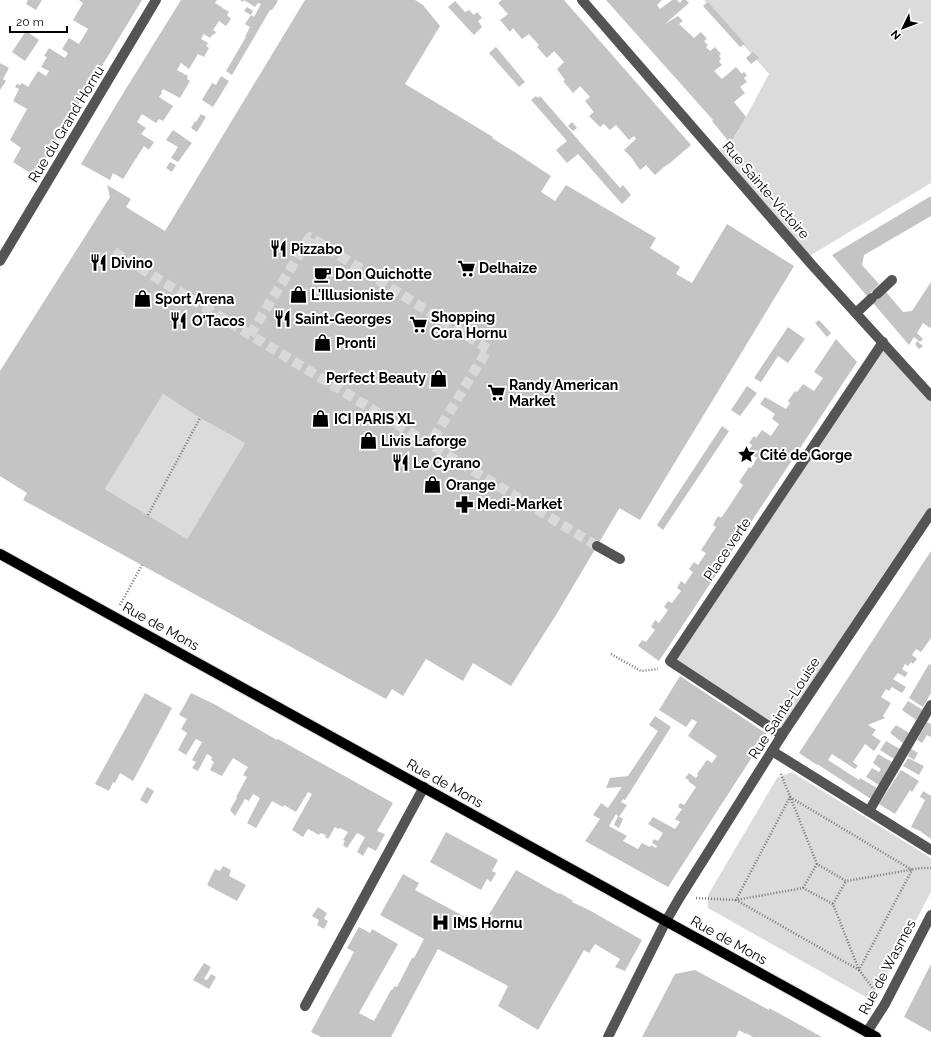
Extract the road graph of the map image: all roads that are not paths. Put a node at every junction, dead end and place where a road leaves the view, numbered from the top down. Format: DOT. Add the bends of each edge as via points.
graph roads {
  1 [pos="156,0"];
  2 [pos="582,0"];
  3 [pos="4,245"];
  4 [pos="0,261"];
  5 [pos="892,280"];
  6 [pos="856,313"];
  7 [pos="883,342"];
  8 [pos="931,396"];
  9 [pos="931,513"];
  10 [pos="597,546"];
  11 [pos="0,554"];
  12 [pos="620,559"];
  13 [pos="931,705"];
  14 [pos="782,735"];
  15 [pos="772,751"];
  16 [pos="424,787"];
  17 [pos="870,811"];
  18 [pos="931,850"];
  19 [pos="931,915"];
  20 [pos="666,921"];
  21 [pos="305,1006"];
  22 [pos="872,1035"];
  23 [pos="608,1037"];
  1 -- 3 [label="street, Rue du Grand Hornu"];
  2 -- 6 [label="street, Rue Sainte-Victoire"];
  3 -- 4 [label="street, Rue du Grand Hornu"];
  5 -- 6 [label="street"];
  6 -- 7 [label="street, Rue Sainte-Victoire"];
  7 -- 8 [label="street, Rue Sainte-Victoire"];
  7 -- 14 [label="street, Place verte" via="670,661"];
  9 -- 14 [label="street, Rue Sainte-Louise"];
  10 -- 12 [label="street"];
  11 -- 16 [label="main road, Rue de Mons"];
  13 -- 17 [label="street"];
  14 -- 15 [label="street, Rue Sainte-Louise"];
  15 -- 17 [label="street"];
  15 -- 20 [label="street, Rue Sainte-Louise"];
  16 -- 20 [label="main road, Rue de Mons"];
  16 -- 21 [label="street"];
  17 -- 18 [label="street"];
  19 -- 22 [label="street, Rue de Wasmes" via="885,1004"];
  20 -- 22 [label="main road, Rue de Mons"];
  20 -- 23 [label="street, Rue Sainte-Louise"];
}
